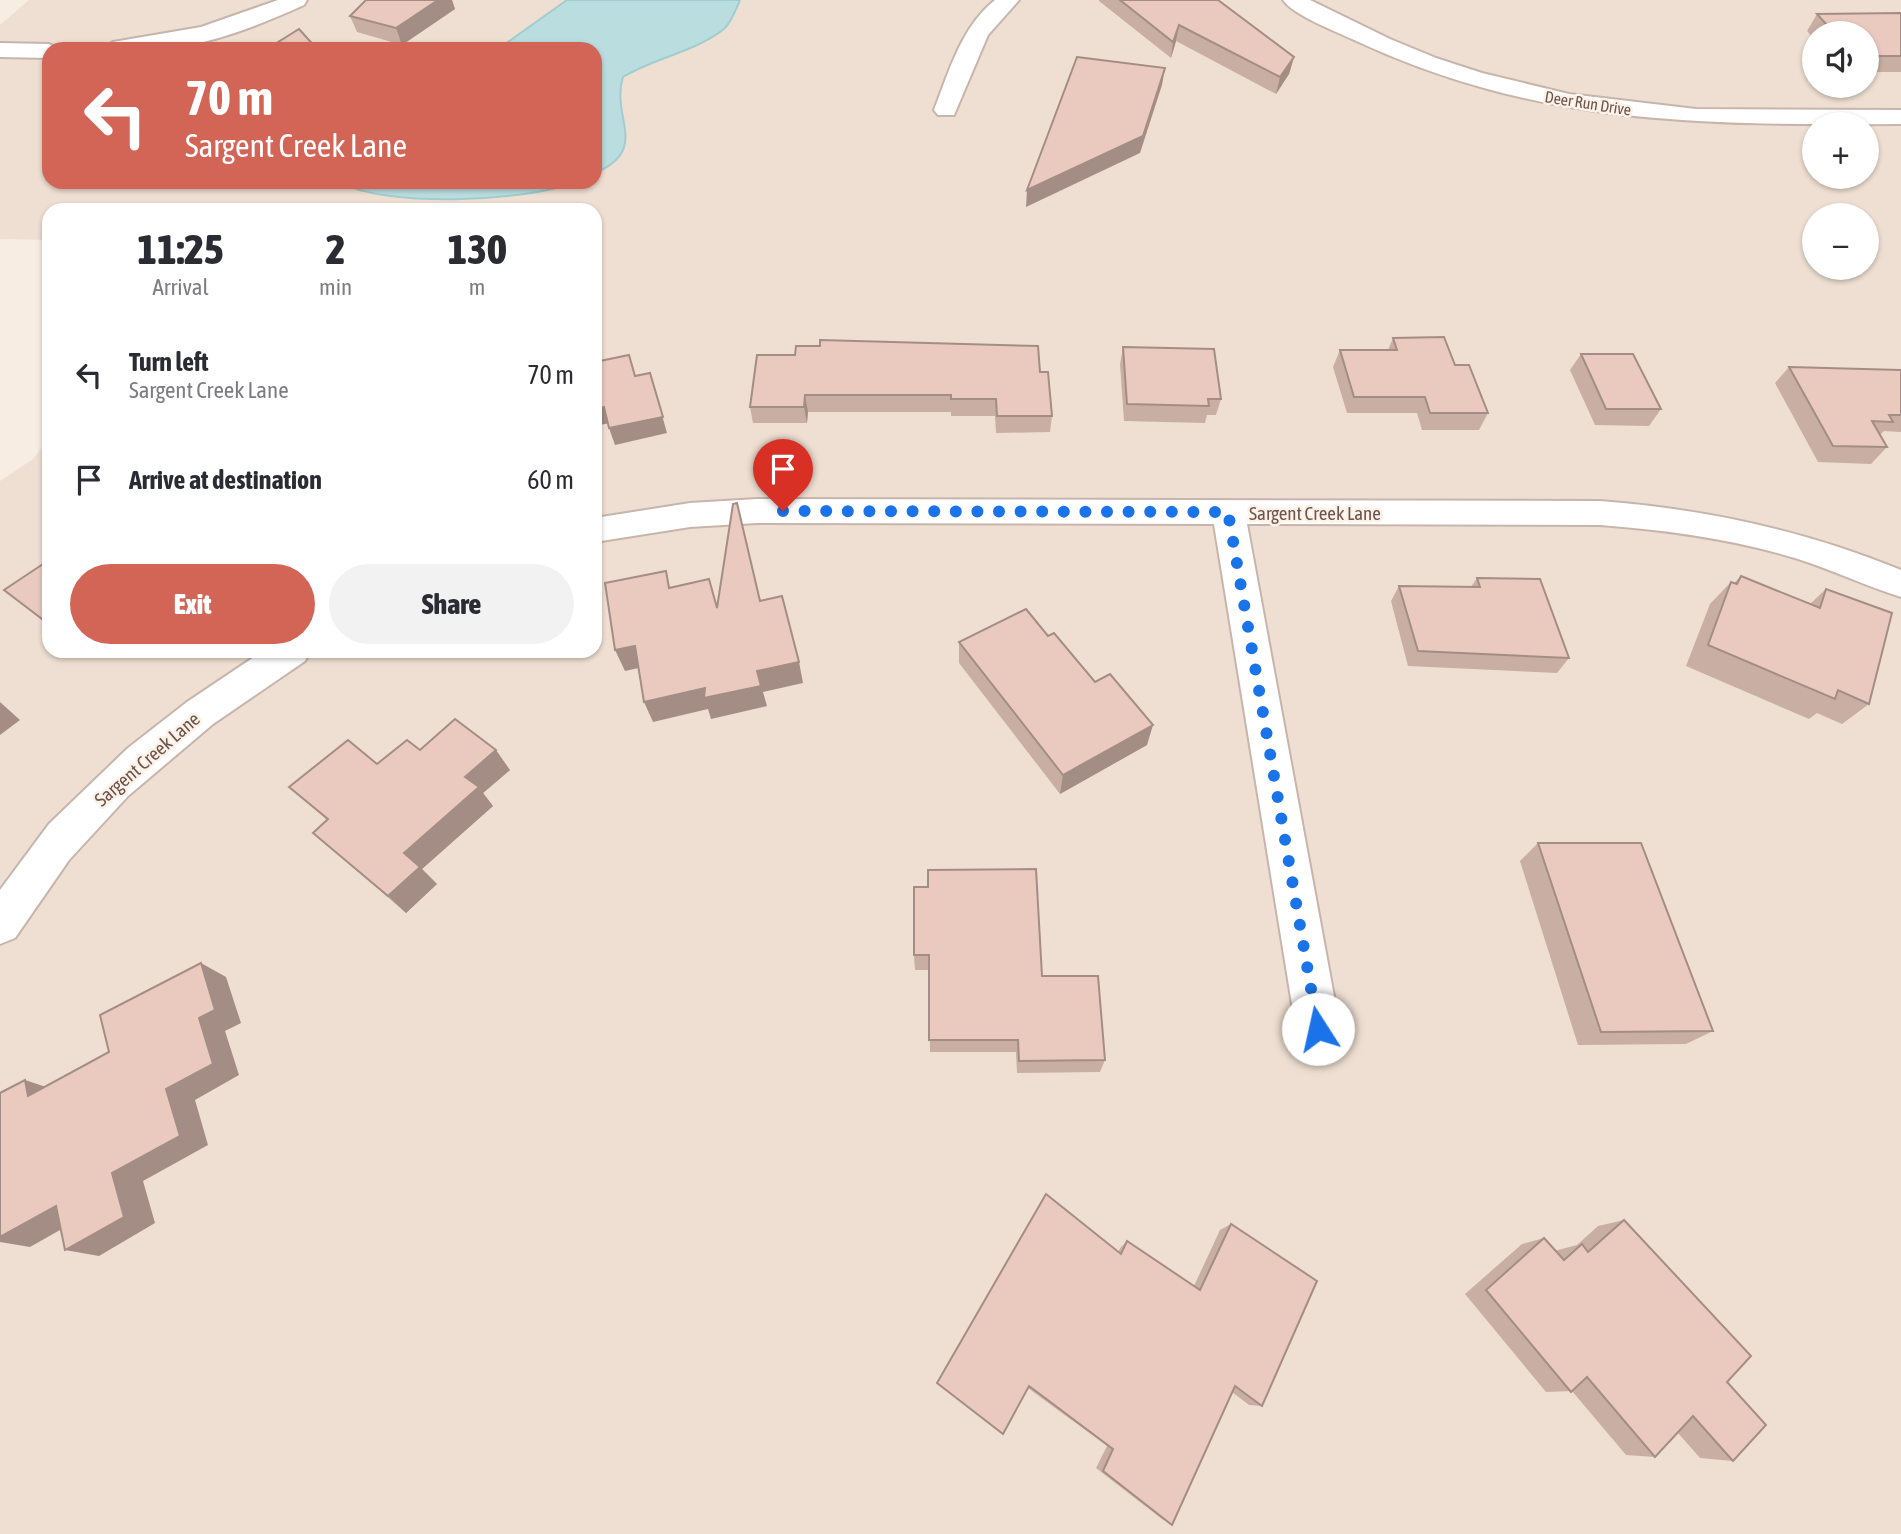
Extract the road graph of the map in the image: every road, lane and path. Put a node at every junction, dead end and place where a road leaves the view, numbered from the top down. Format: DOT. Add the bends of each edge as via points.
graph roads {
  1 [pos="296,0"];
  2 [pos="1008,0"];
  3 [pos="1294,0"];
  4 [pos="156,42"];
  5 [pos="0,50"];
  6 [pos="42,51"];
  7 [pos="946,110"];
  8 [pos="1901,117"];
  9 [pos="1228,512"];
  10 [pos="602,529"];
  11 [pos="1901,584"];
  12 [pos="281,658"];
  13 [pos="0,924"];
  14 [pos="1318,1029"];
  1 -- 4 [label="street" via="244,22"];
  2 -- 7 [label="street" via="977,36"];
  3 -- 8 [label="street, Deer Run Drive" via="1416,60 1568,101 1702,116"];
  5 -- 6 [label="street"];
  9 -- 10 [label="street, Sargent Creek Lane" via="757,511 690,515"];
  9 -- 11 [label="street, Sargent Creek Lane" via="1648,516 1765,537"];
  9 -- 14 [label="street"];
  12 -- 13 [label="street, Sargent Creek Lane" via="201,711 122,776 62,838"];
}
